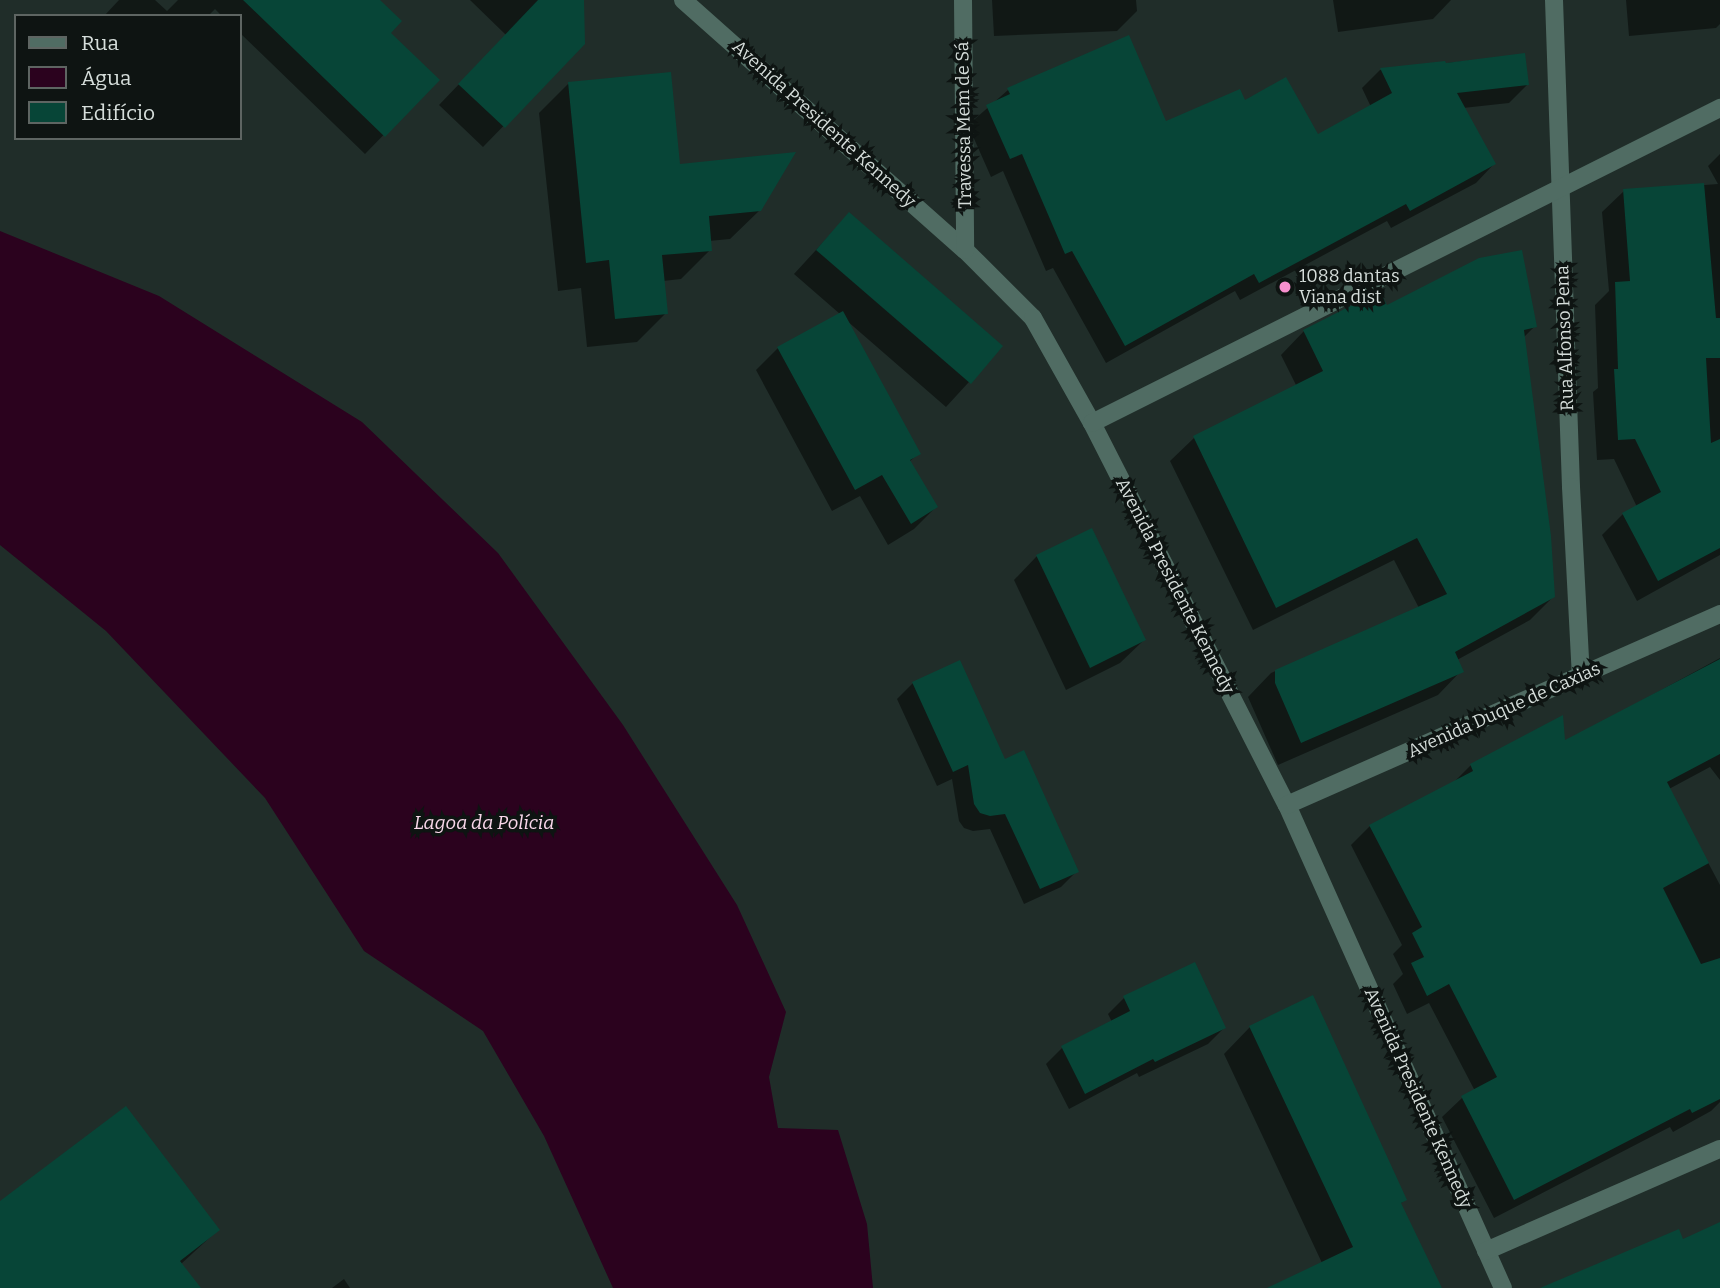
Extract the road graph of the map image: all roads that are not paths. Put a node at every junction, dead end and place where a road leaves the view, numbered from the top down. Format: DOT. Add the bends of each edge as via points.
graph roads {
  1 [pos="683,0"];
  2 [pos="963,0"];
  3 [pos="1554,0"];
  4 [pos="1720,108"];
  5 [pos="1559,187"];
  6 [pos="965,250"];
  7 [pos="1092,423"];
  8 [pos="1720,614"];
  9 [pos="1581,676"];
  10 [pos="1287,805"];
  11 [pos="1720,1149"];
  12 [pos="1486,1251"];
  13 [pos="1503,1288"];
  1 -- 6 [label="street, Avenida Presidente Kennedy"];
  2 -- 6 [label="street, Travessa Mem de Sá"];
  3 -- 5 [label="street, Rua Alfonso Pena"];
  4 -- 5 [label="street"];
  5 -- 7 [label="street"];
  5 -- 9 [label="street, Rua Alfonso Pena"];
  6 -- 7 [label="street, Avenida Presidente Kennedy" via="1034,318"];
  7 -- 10 [label="street, Avenida Presidente Kennedy"];
  8 -- 9 [label="street, Avenida Duque de Caxias"];
  9 -- 10 [label="street, Avenida Duque de Caxias"];
  10 -- 12 [label="street, Avenida Presidente Kennedy"];
  11 -- 12 [label="street"];
  12 -- 13 [label="street, Avenida Presidente Kennedy"];
}
